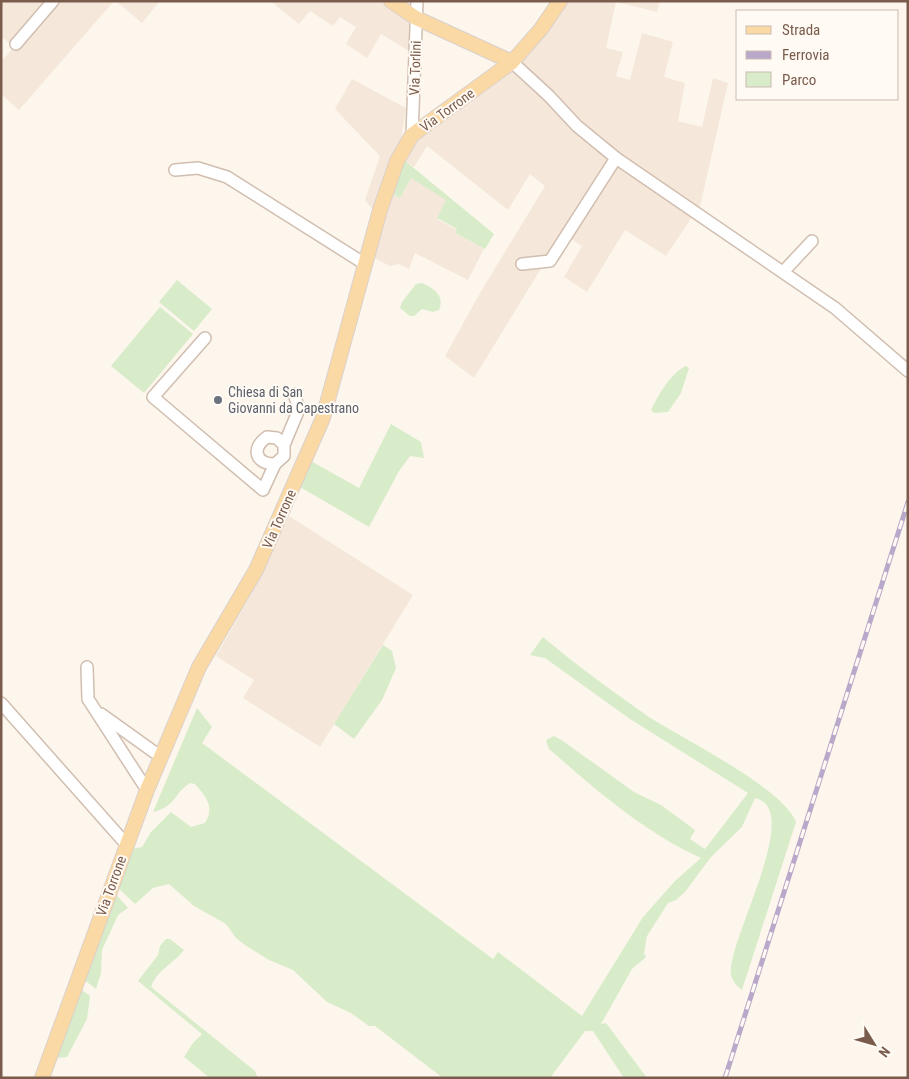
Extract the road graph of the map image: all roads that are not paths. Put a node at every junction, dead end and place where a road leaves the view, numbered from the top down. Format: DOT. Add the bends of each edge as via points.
graph roads {
  1 [pos="53,1"];
  2 [pos="391,1"];
  3 [pos="417,1"];
  4 [pos="560,1"];
  5 [pos="416,18"];
  6 [pos="16,44"];
  7 [pos="512,62"];
  8 [pos="412,135"];
  9 [pos="616,158"];
  10 [pos="175,170"];
  11 [pos="812,241"];
  12 [pos="365,264"];
  13 [pos="522,264"];
  14 [pos="784,271"];
  15 [pos="204,338"];
  16 [pos="908,371"];
  17 [pos="294,394"];
  18 [pos="284,451"];
  19 [pos="305,462"];
  20 [pos="275,464"];
  21 [pos="87,667"];
  22 [pos="1,703"];
  23 [pos="96,711"];
  24 [pos="162,755"];
  25 [pos="147,790"];
  26 [pos="126,844"];
  27 [pos="42,1078"];
  1 -- 6 [label="street"];
  2 -- 5 [label="main road"];
  3 -- 5 [label="street, Via Torlini"];
  4 -- 7 [label="main road, Via Torrone"];
  5 -- 7 [label="main road"];
  5 -- 8 [label="street, Via Torlini"];
  7 -- 8 [label="main road, Via Torrone"];
  7 -- 9 [label="street" via="577,126"];
  8 -- 12 [label="main road, Via Torrone" via="397,161"];
  9 -- 13 [label="street" via="550,261"];
  9 -- 14 [label="street"];
  10 -- 12 [label="street" via="198,168 227,177"];
  11 -- 14 [label="street"];
  12 -- 19 [label="main road, Via Torrone" via="325,411"];
  14 -- 16 [label="street" via="835,308"];
  15 -- 20 [label="street" via="153,397 263,490"];
  17 -- 18 [label="street" via="299,408"];
  18 -- 19 [label="street"];
  18 -- 20 [label="street"];
  18 -- 20 [label="street" via="277,438 255,440 259,459 266,464"];
  19 -- 24 [label="main road, Via Torrone" via="256,570 199,667"];
  21 -- 23 [label="street" via="88,699"];
  22 -- 26 [label="street"];
  23 -- 24 [label="street"];
  23 -- 25 [label="street"];
  24 -- 25 [label="main road, Via Torrone"];
  25 -- 26 [label="main road, Via Torrone"];
  26 -- 27 [label="main road, Via Torrone"];
}
